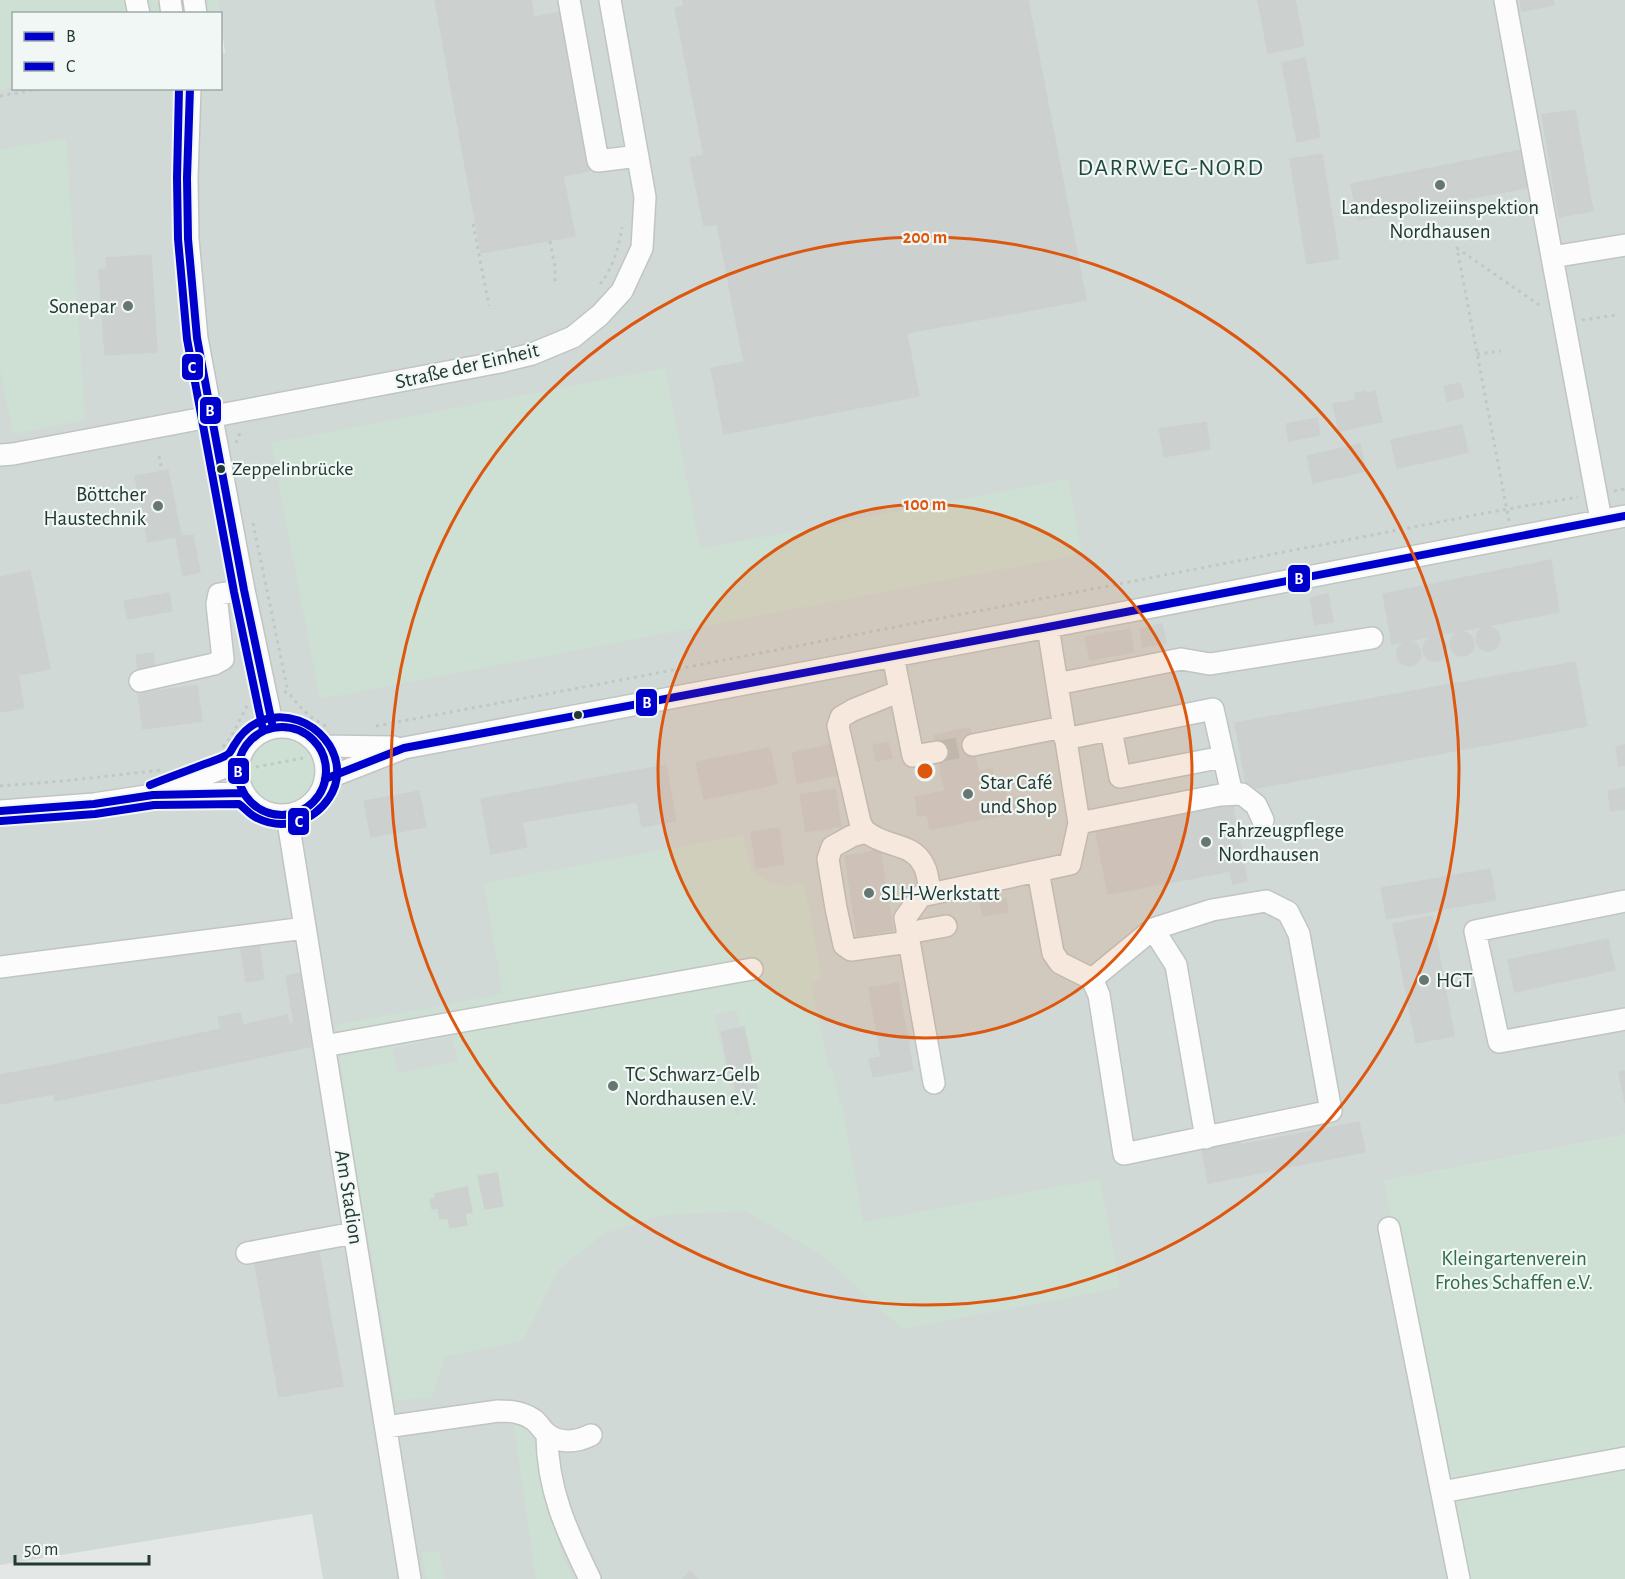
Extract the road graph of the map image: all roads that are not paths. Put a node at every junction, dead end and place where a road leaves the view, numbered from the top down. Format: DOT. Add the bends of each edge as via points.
graph roads {
  1 [pos="569,0"];
  2 [pos="610,0"];
  3 [pos="1505,0"];
  4 [pos="190,90"];
  5 [pos="638,156"];
  6 [pos="1625,245"];
  7 [pos="1552,257"];
  8 [pos="212,417"];
  9 [pos="0,455"];
  10 [pos="1625,516"];
  11 [pos="1601,520"];
  12 [pos="244,590"];
  13 [pos="1048,627"];
  14 [pos="1372,638"];
  15 [pos="892,656"];
  16 [pos="140,681"];
  17 [pos="1057,684"];
  18 [pos="900,691"];
  19 [pos="273,728"];
  20 [pos="1111,730"];
  21 [pos="1064,733"];
  22 [pos="973,745"];
  23 [pos="404,748"];
  24 [pos="320,750"];
  25 [pos="937,752"];
  26 [pos="1223,757"];
  27 [pos="237,766"];
  28 [pos="325,779"];
  29 [pos="243,793"];
  30 [pos="1232,794"];
  31 [pos="153,795"];
  32 [pos="0,811"];
  33 [pos="287,815"];
  34 [pos="1263,820"];
  35 [pos="1079,823"];
  36 [pos="866,832"];
  37 [pos="1038,871"];
  38 [pos="930,894"];
  39 [pos="1625,901"];
  40 [pos="945,926"];
  41 [pos="305,928"];
  42 [pos="1153,929"];
  43 [pos="908,937"];
  44 [pos="0,967"];
  45 [pos="752,969"];
  46 [pos="1092,979"];
  47 [pos="1625,1019"];
  48 [pos="324,1046"];
  49 [pos="934,1083"];
  50 [pos="1206,1138"];
  51 [pos="1389,1228"];
  52 [pos="354,1233"];
  53 [pos="247,1253"];
  54 [pos="386,1427"];
  55 [pos="548,1435"];
  56 [pos="591,1435"];
  57 [pos="1625,1458"];
  58 [pos="1442,1492"];
  59 [pos="410,1579"];
  60 [pos="590,1579"];
  61 [pos="1459,1579"];
  1 -- 5 [label="street" via="598,161"];
  2 -- 5 [label="street, Straße der Einheit"];
  3 -- 7 [label="street"];
  4 -- 8 [label="street" via="188,239 197,338"];
  5 -- 8 [label="street, Straße der Einheit" via="645,197 642,248 622,291 573,337 500,362"];
  6 -- 7 [label="street"];
  7 -- 11 [label="street"];
  8 -- 9 [label="street, Straße der Einheit"];
  8 -- 12 [label="street"];
  10 -- 11 [label="street"];
  11 -- 13 [label="street"];
  12 -- 16 [label="street" via="219,594 223,659"];
  12 -- 19 [label="street"];
  13 -- 15 [label="street"];
  13 -- 17 [label="street"];
  14 -- 17 [label="street" via="1210,664 1181,659"];
  15 -- 18 [label="street"];
  15 -- 23 [label="street"];
  17 -- 21 [label="street"];
  18 -- 25 [label="street" via="913,756"];
  18 -- 36 [label="street" via="853,710 841,717 838,726 860,822"];
  19 -- 24 [label="street" via="298,730"];
  19 -- 27 [label="street" via="249,742"];
  20 -- 21 [label="street"];
  20 -- 26 [label="street" via="1120,777"];
  20 -- 26 [label="street" via="1213,709"];
  21 -- 22 [label="street"];
  21 -- 35 [label="street"];
  23 -- 24 [label="street"];
  23 -- 28 [label="street"];
  24 -- 28 [label="street" via="326,767"];
  26 -- 30 [label="street"];
  27 -- 29 [label="street"];
  27 -- 31 [label="street"];
  28 -- 33 [label="street" via="312,803"];
  29 -- 31 [label="street"];
  29 -- 33 [label="street" via="262,810"];
  30 -- 34 [label="street" via="1242,794 1256,805"];
  30 -- 35 [label="street"];
  31 -- 32 [label="street"];
  33 -- 41 [label="street, Am Stadion"];
  35 -- 37 [label="street" via="1070,864"];
  36 -- 38 [label="street" via="915,852 925,867"];
  36 -- 43 [label="street" via="832,847 828,859 844,945 851,950"];
  37 -- 38 [label="street"];
  37 -- 46 [label="street" via="1053,953 1060,963"];
  38 -- 43 [label="street" via="921,896 904,918"];
  39 -- 47 [label="street" via="1475,931 1499,1042"];
  40 -- 43 [label="street"];
  41 -- 44 [label="street"];
  41 -- 48 [label="street, Am Stadion"];
  42 -- 46 [label="street"];
  42 -- 50 [label="street" via="1176,965"];
  42 -- 50 [label="street" via="1212,910 1266,902 1288,912 1299,934 1331,1111"];
  43 -- 49 [label="street"];
  45 -- 48 [label="street"];
  46 -- 50 [label="street" via="1099,995 1124,1154"];
  48 -- 52 [label="street, Am Stadion"];
  51 -- 58 [label="street"];
  52 -- 53 [label="street"];
  52 -- 54 [label="street, Am Stadion"];
  54 -- 55 [label="street" via="498,1411 516,1412 534,1420"];
  54 -- 59 [label="street, Am Stadion"];
  55 -- 56 [label="street" via="565,1442"];
  55 -- 60 [label="street" via="551,1474 562,1518"];
  57 -- 58 [label="street"];
  58 -- 61 [label="street"];
}
